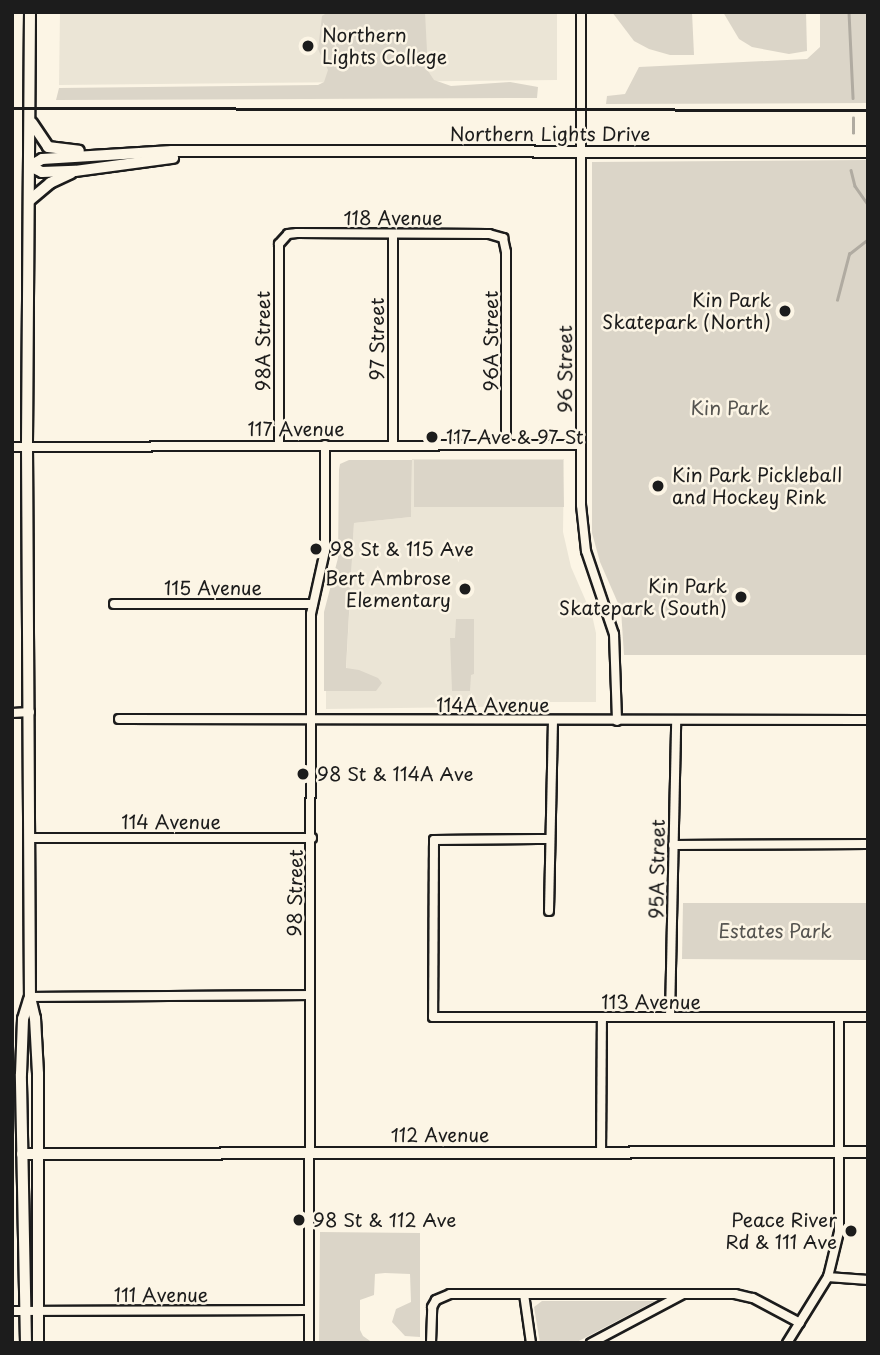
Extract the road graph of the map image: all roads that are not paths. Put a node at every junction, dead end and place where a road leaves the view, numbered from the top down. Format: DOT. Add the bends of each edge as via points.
graph roads {
  1 [pos="30,12"];
  2 [pos="581,12"];
  3 [pos="30,121"];
  4 [pos="231,152"];
  5 [pos="581,152"];
  6 [pos="868,152"];
  7 [pos="131,154"];
  8 [pos="30,166"];
  9 [pos="75,172"];
  10 [pos="30,200"];
  11 [pos="393,234"];
  12 [pos="282,238"];
  13 [pos="503,238"];
  14 [pos="393,444"];
  15 [pos="279,445"];
  16 [pos="325,445"];
  17 [pos="506,445"];
  18 [pos="580,445"];
  19 [pos="27,446"];
  20 [pos="12,447"];
  21 [pos="114,604"];
  22 [pos="313,604"];
  23 [pos="30,712"];
  24 [pos="12,713"];
  25 [pos="118,719"];
  26 [pos="312,719"];
  27 [pos="868,720"];
  28 [pos="553,721"];
  29 [pos="617,721"];
  30 [pos="676,721"];
  31 [pos="30,838"];
  32 [pos="312,838"];
  33 [pos="550,839"];
  34 [pos="868,844"];
  35 [pos="673,845"];
  36 [pos="549,911"];
  37 [pos="308,995"];
  38 [pos="30,997"];
  39 [pos="670,1017"];
  40 [pos="839,1017"];
  41 [pos="868,1017"];
  42 [pos="601,1018"];
  43 [pos="840,1152"];
  44 [pos="868,1152"];
  45 [pos="37,1153"];
  46 [pos="308,1153"];
  47 [pos="601,1153"];
  48 [pos="17,1154"];
  49 [pos="828,1277"];
  50 [pos="868,1280"];
  51 [pos="686,1293"];
  52 [pos="524,1294"];
  53 [pos="309,1310"];
  54 [pos="12,1311"];
  55 [pos="25,1311"];
  56 [pos="38,1311"];
  57 [pos="800,1323"];
  58 [pos="26,1343"];
  59 [pos="38,1343"];
  60 [pos="309,1343"];
  61 [pos="431,1343"];
  62 [pos="531,1343"];
  63 [pos="591,1343"];
  64 [pos="787,1343"];
  1 -- 3 [label="main road"];
  2 -- 5 [label="street, 96 Street"];
  3 -- 7 [label="main road" via="38,138 56,149"];
  3 -- 8 [label="main road"];
  4 -- 5 [label="main road, Northern Lights Drive"];
  4 -- 7 [label="main road, Northern Lights Drive"];
  4 -- 9 [label="main road, Northern Lights Drive"];
  5 -- 6 [label="main road, Northern Lights Drive"];
  5 -- 18 [label="street, 96 Street"];
  7 -- 8 [label="main road, Northern Lights Drive" via="42,159"];
  8 -- 9 [label="main road, Northern Lights Drive" via="42,172"];
  8 -- 10 [label="main road"];
  9 -- 10 [label="main road" via="50,183"];
  10 -- 19 [label="main road"];
  11 -- 12 [label="street, 118 Avenue" via="297,233"];
  11 -- 13 [label="street, 118 Avenue"];
  11 -- 14 [label="street, 97 Street"];
  12 -- 15 [label="street, 98A Street"];
  13 -- 17 [label="street, 96A Street"];
  14 -- 16 [label="street, 117 Avenue"];
  14 -- 17 [label="street, 117 Avenue"];
  15 -- 16 [label="street, 117 Avenue"];
  15 -- 19 [label="street, 117 Avenue"];
  16 -- 22 [label="street, 98 Street" via="325,551"];
  17 -- 18 [label="street, 117 Avenue"];
  18 -- 29 [label="street, 96 Street" via="582,531 614,634"];
  19 -- 20 [label="street, 117 Avenue"];
  19 -- 23 [label="main road"];
  21 -- 22 [label="street, 115 Avenue"];
  22 -- 26 [label="street, 98 Street"];
  23 -- 24 [label="street"];
  23 -- 31 [label="main road"];
  25 -- 26 [label="street, 114A Avenue"];
  26 -- 28 [label="street, 114A Avenue"];
  26 -- 32 [label="street, 98 Street"];
  27 -- 30 [label="street, 114A Avenue"];
  28 -- 29 [label="street, 114A Avenue"];
  28 -- 33 [label="street"];
  29 -- 30 [label="street, 114A Avenue"];
  30 -- 35 [label="street, 95A Street"];
  31 -- 32 [label="street, 114 Avenue"];
  31 -- 38 [label="main road"];
  32 -- 37 [label="street, 98 Street"];
  33 -- 36 [label="street"];
  33 -- 42 [label="street, 113 Avenue" via="434,839 433,1017"];
  34 -- 35 [label="street"];
  35 -- 39 [label="street, 95A Street"];
  37 -- 38 [label="street"];
  37 -- 46 [label="street, 98 Street"];
  38 -- 45 [label="main road" via="38,1074"];
  38 -- 48 [label="main road" via="23,1019"];
  39 -- 40 [label="street, 113 Avenue"];
  39 -- 42 [label="street, 113 Avenue"];
  40 -- 41 [label="street, 113 Avenue"];
  40 -- 43 [label="street"];
  42 -- 47 [label="street"];
  43 -- 44 [label="main road, 112 Avenue"];
  43 -- 47 [label="main road, 112 Avenue"];
  43 -- 49 [label="street" via="839,1232"];
  45 -- 46 [label="main road, 112 Avenue"];
  45 -- 48 [label="main road, 112 Avenue"];
  45 -- 56 [label="main road"];
  46 -- 47 [label="main road, 112 Avenue"];
  46 -- 53 [label="street, 98 Street"];
  48 -- 55 [label="main road"];
  49 -- 50 [label="street"];
  49 -- 57 [label="street"];
  51 -- 52 [label="street"];
  51 -- 57 [label="street" via="753,1298"];
  51 -- 63 [label="street"];
  52 -- 61 [label="street" via="450,1294 436,1300"];
  52 -- 62 [label="street"];
  53 -- 56 [label="street, 111 Avenue"];
  53 -- 60 [label="street, 98 Street"];
  54 -- 55 [label="street, 111 Avenue"];
  55 -- 56 [label="street, 111 Avenue"];
  55 -- 58 [label="main road"];
  56 -- 59 [label="main road"];
  57 -- 64 [label="street"];
}
